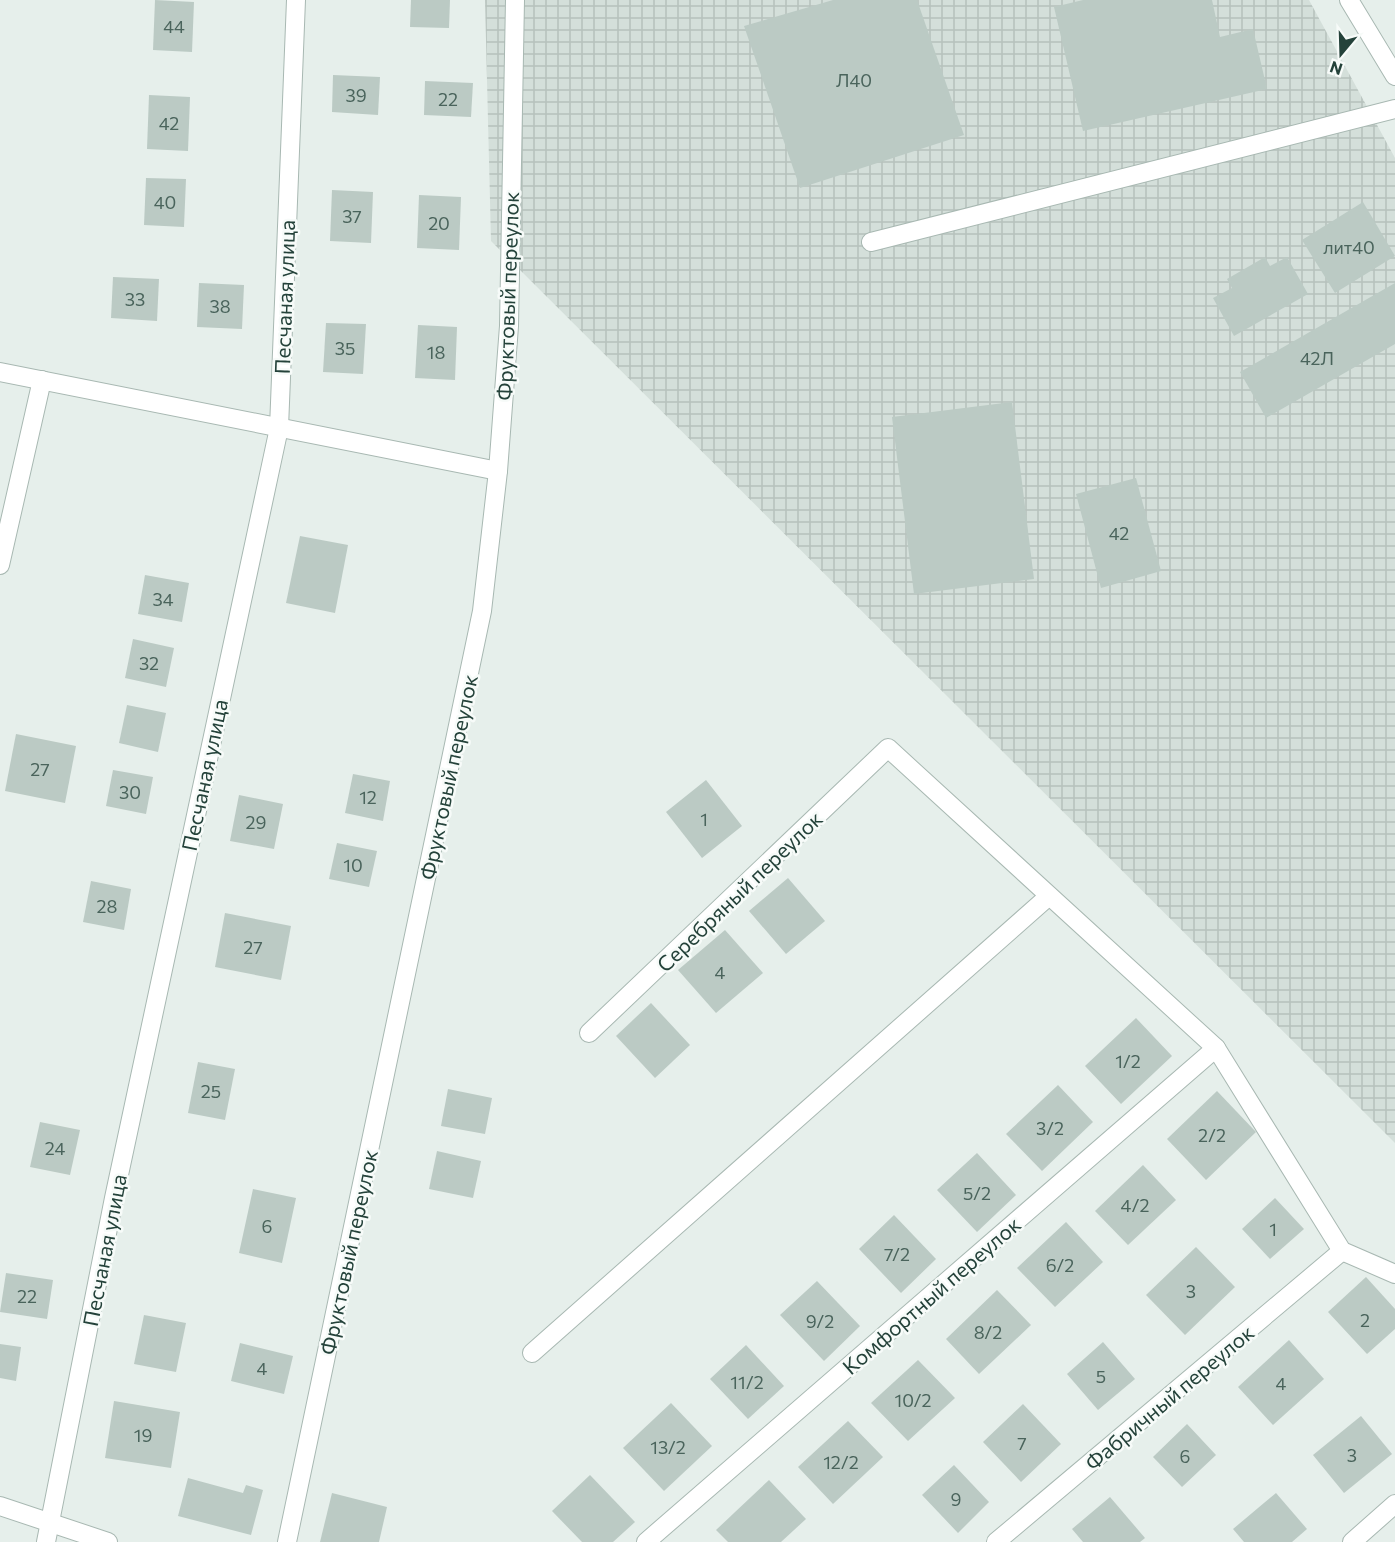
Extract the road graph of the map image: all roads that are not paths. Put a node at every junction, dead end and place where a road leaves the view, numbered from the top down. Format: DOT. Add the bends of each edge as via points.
graph roads {
  1 [pos="296,0"];
  2 [pos="515,0"];
  3 [pos="1349,0"];
  4 [pos="1395,76"];
  5 [pos="1395,108"];
  6 [pos="871,242"];
  7 [pos="0,372"];
  8 [pos="42,380"];
  9 [pos="279,428"];
  10 [pos="498,471"];
  11 [pos="0,565"];
  12 [pos="1049,896"];
  13 [pos="589,1033"];
  14 [pos="1216,1048"];
  15 [pos="1342,1251"];
  16 [pos="1395,1274"];
  17 [pos="532,1353"];
  18 [pos="1395,1504"];
  19 [pos="0,1506"];
  20 [pos="50,1523"];
  21 [pos="46,1542"];
  22 [pos="108,1542"];
  23 [pos="287,1542"];
  24 [pos="646,1542"];
  25 [pos="996,1542"];
  26 [pos="1352,1542"];
  1 -- 9 [label="street, Песчаная улица"];
  2 -- 10 [label="street, Фруктовый переулок" via="509,326"];
  3 -- 4 [label="street"];
  5 -- 6 [label="street"];
  7 -- 8 [label="street"];
  8 -- 9 [label="street"];
  8 -- 11 [label="street"];
  9 -- 10 [label="street"];
  9 -- 20 [label="street, Песчаная улица" via="114,1198"];
  10 -- 23 [label="street, Фруктовый переулок" via="482,611"];
  12 -- 13 [label="street, Серебряный переулок" via="888,748"];
  12 -- 14 [label="street"];
  12 -- 17 [label="street"];
  14 -- 15 [label="street"];
  14 -- 24 [label="street, Комфортный переулок"];
  15 -- 16 [label="street"];
  15 -- 25 [label="street, Фабричный переулок"];
  18 -- 26 [label="street"];
  19 -- 20 [label="street"];
  20 -- 21 [label="street, Песчаная улица"];
  20 -- 22 [label="street"];
}
